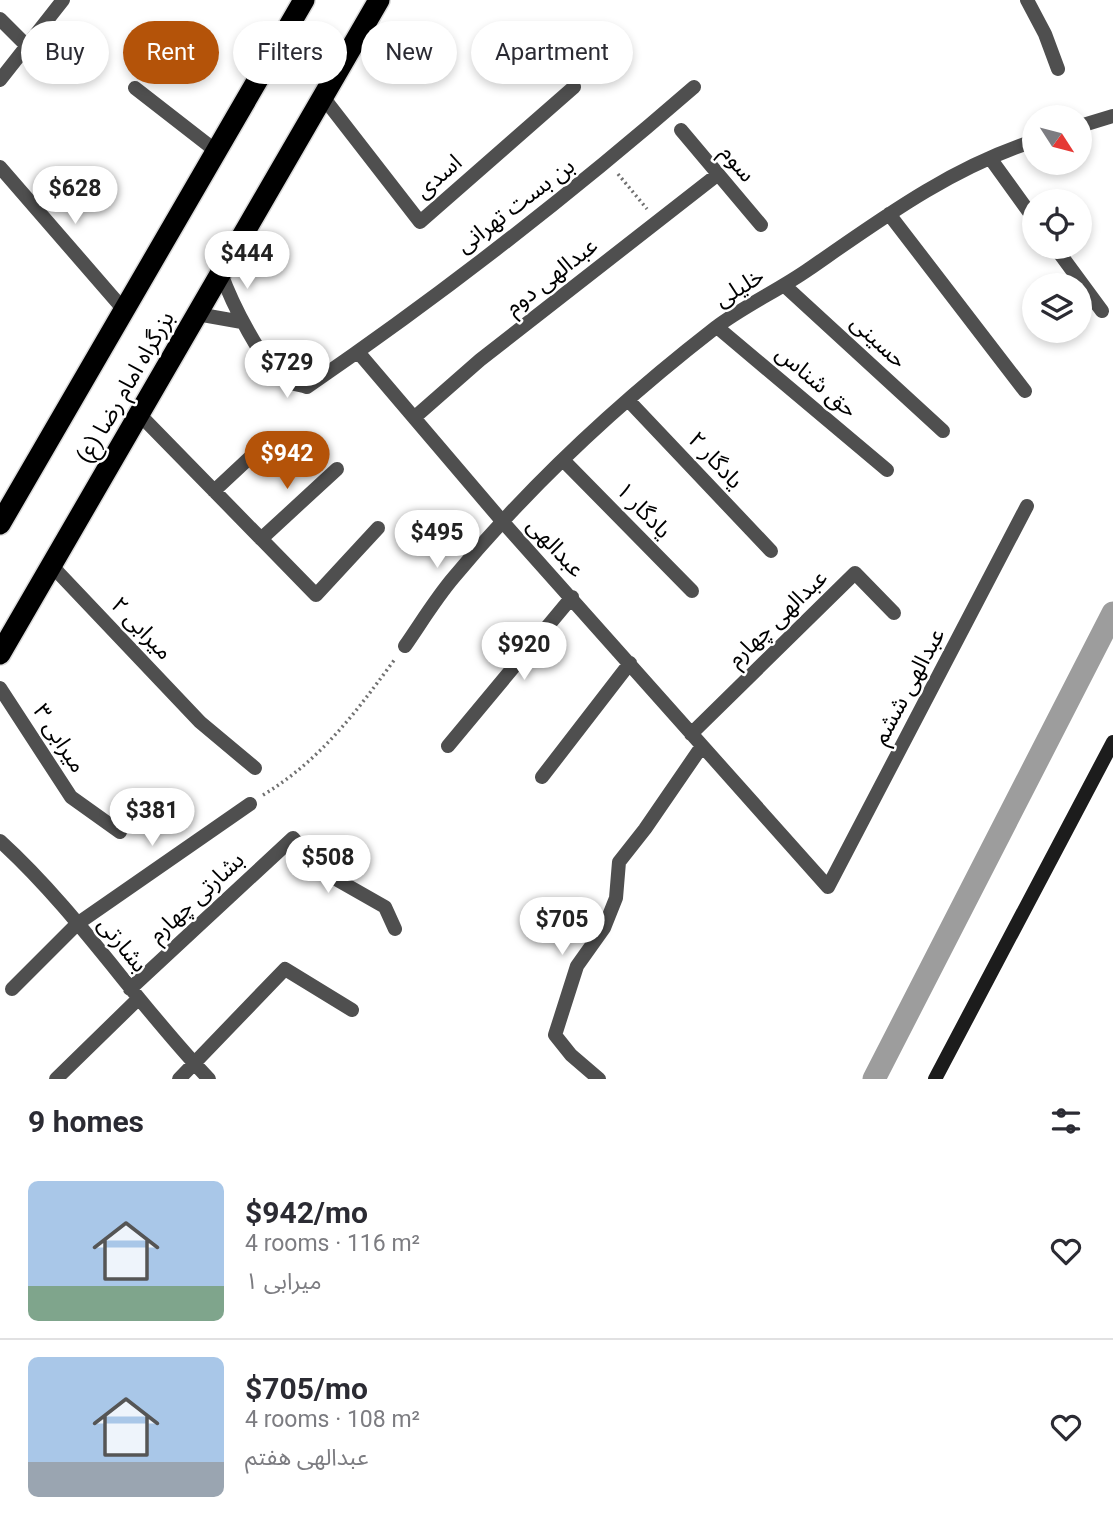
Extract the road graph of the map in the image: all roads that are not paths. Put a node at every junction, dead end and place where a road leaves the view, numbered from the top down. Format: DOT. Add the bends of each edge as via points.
graph roads {
  1 [pos="63,0"];
  2 [pos="303,0"];
  3 [pos="379,0"];
  4 [pos="1027,0"];
  5 [pos="0,19"];
  6 [pos="47,21"];
  7 [pos="21,40"];
  8 [pos="21,54"];
  9 [pos="1058,69"];
  10 [pos="0,80"];
  11 [pos="574,87"];
  12 [pos="694,87"];
  13 [pos="135,88"];
  14 [pos="323,97"];
  15 [pos="1113,116"];
  16 [pos="1092,122"];
  17 [pos="681,130"];
  18 [pos="1022,146"];
  19 [pos="216,151"];
  20 [pos="990,158"];
  21 [pos="0,167"];
  22 [pos="717,175"];
  23 [pos="1022,202"];
  24 [pos="889,214"];
  25 [pos="761,225"];
  26 [pos="1064,259"];
  27 [pos="221,274"];
  28 [pos="785,286"];
  29 [pos="124,310"];
  30 [pos="1102,311"];
  31 [pos="197,314"];
  32 [pos="242,322"];
  33 [pos="717,327"];
  34 [pos="358,352"];
  35 [pos="1025,391"];
  36 [pos="628,400"];
  37 [pos="139,414"];
  38 [pos="415,417"];
  39 [pos="943,431"];
  40 [pos="260,449"];
  41 [pos="564,461"];
  42 [pos="337,469"];
  43 [pos="887,470"];
  44 [pos="214,491"];
  45 [pos="1027,506"];
  46 [pos="502,521"];
  47 [pos="0,524"];
  48 [pos="378,528"];
  49 [pos="261,539"];
  50 [pos="771,551"];
  51 [pos="51,566"];
  52 [pos="692,591"];
  53 [pos="572,597"];
  54 [pos="894,613"];
  55 [pos="405,646"];
  56 [pos="0,654"];
  57 [pos="630,663"];
  58 [pos="0,688"];
  59 [pos="691,734"];
  60 [pos="1113,742"];
  61 [pos="448,746"];
  62 [pos="702,746"];
  63 [pos="255,768"];
  64 [pos="542,777"];
  65 [pos="250,804"];
  66 [pos="120,832"];
  67 [pos="0,841"];
  68 [pos="828,887"];
  69 [pos="77,924"];
  70 [pos="395,929"];
  71 [pos="12,989"];
  72 [pos="134,994"];
  73 [pos="352,1010"];
  74 [pos="194,1064"];
  75 [pos="56,1079"];
  76 [pos="179,1079"];
  77 [pos="209,1079"];
  78 [pos="599,1079"];
  79 [pos="935,1079"];
  1 -- 6 [label="street"];
  2 -- 19 [label="highway, بزرگراه امام رضا (ع)"];
  3 -- 14 [label="highway, بزرگراه امام رضا (ع)"];
  4 -- 9 [label="street"];
  5 -- 7 [label="street"];
  8 -- 10 [label="street"];
  11 -- 14 [label="street, اسدی" via="420,222"];
  12 -- 34 [label="street, بن بست تهرانی" via="608,162"];
  13 -- 19 [label="street"];
  14 -- 27 [label="highway, بزرگراه امام رضا (ع)"];
  15 -- 16 [label="street"];
  17 -- 22 [label="street, سوم"];
  18 -- 20 [label="street, خلیلی"];
  19 -- 29 [label="highway, بزرگراه امام رضا (ع)"];
  20 -- 23 [label="street"];
  20 -- 24 [label="street, خلیلی" via="934,184"];
  21 -- 29 [label="street"];
  22 -- 25 [label="street, سوم"];
  22 -- 38 [label="street, عبدالهی دوم" via="480,360"];
  24 -- 28 [label="street, خلیلی"];
  24 -- 35 [label="street"];
  26 -- 30 [label="street"];
  27 -- 31 [label="highway, بزرگراه امام رضا (ع)"];
  27 -- 32 [label="street"];
  28 -- 33 [label="street, خلیلی"];
  28 -- 39 [label="street, حسینی"];
  29 -- 47 [label="highway, بزرگراه امام رضا (ع)"];
  31 -- 32 [label="street"];
  31 -- 37 [label="highway, بزرگراه امام رضا (ع)"];
  32 -- 34 [label="street" via="286,381 307,387"];
  33 -- 36 [label="street, خلیلی"];
  33 -- 43 [label="street, حق شناس"];
  34 -- 38 [label="street, عبدالهی"];
  36 -- 41 [label="street, خلیلی"];
  36 -- 50 [label="street, یادگار ۲"];
  37 -- 44 [label="street"];
  37 -- 51 [label="highway, بزرگراه امام رضا (ع)"];
  38 -- 46 [label="street, عبدالهی"];
  40 -- 44 [label="street"];
  41 -- 46 [label="street, خلیلی"];
  41 -- 52 [label="street, یادگار ۱"];
  42 -- 49 [label="street"];
  44 -- 49 [label="street"];
  45 -- 68 [label="street, عبدالهی ششم"];
  46 -- 53 [label="street, عبدالهی"];
  46 -- 55 [label="street, خلیلی" via="452,579"];
  48 -- 49 [label="street" via="316,596"];
  51 -- 56 [label="highway, بزرگراه امام رضا (ع)"];
  51 -- 63 [label="street, میرابی ۲" via="200,722"];
  53 -- 57 [label="street, عبدالهی"];
  53 -- 61 [label="street"];
  54 -- 59 [label="street, عبدالهی چهارم" via="855,573"];
  57 -- 59 [label="street, عبدالهی"];
  57 -- 64 [label="street"];
  58 -- 66 [label="street, میرابی ۳" via="71,797"];
  59 -- 62 [label="street, عبدالهی"];
  60 -- 79 [label="main road"];
  62 -- 68 [label="street, عبدالهی"];
  62 -- 78 [label="street" via="619,862 616,898 604,928 577,966 555,1035"];
  65 -- 69 [label="street"];
  67 -- 69 [label="street, بشارتی" via="38,876"];
  69 -- 71 [label="street"];
  69 -- 72 [label="street, بشارتی"];
  70 -- 72 [label="street, بشارتی چهارم" via="384,907 320,870 293,838"];
  72 -- 74 [label="street, بشارتی"];
  72 -- 75 [label="street, بشارتی چهارم"];
  73 -- 74 [label="street" via="285,968"];
  74 -- 76 [label="street"];
  74 -- 77 [label="street, بشارتی"];
}
